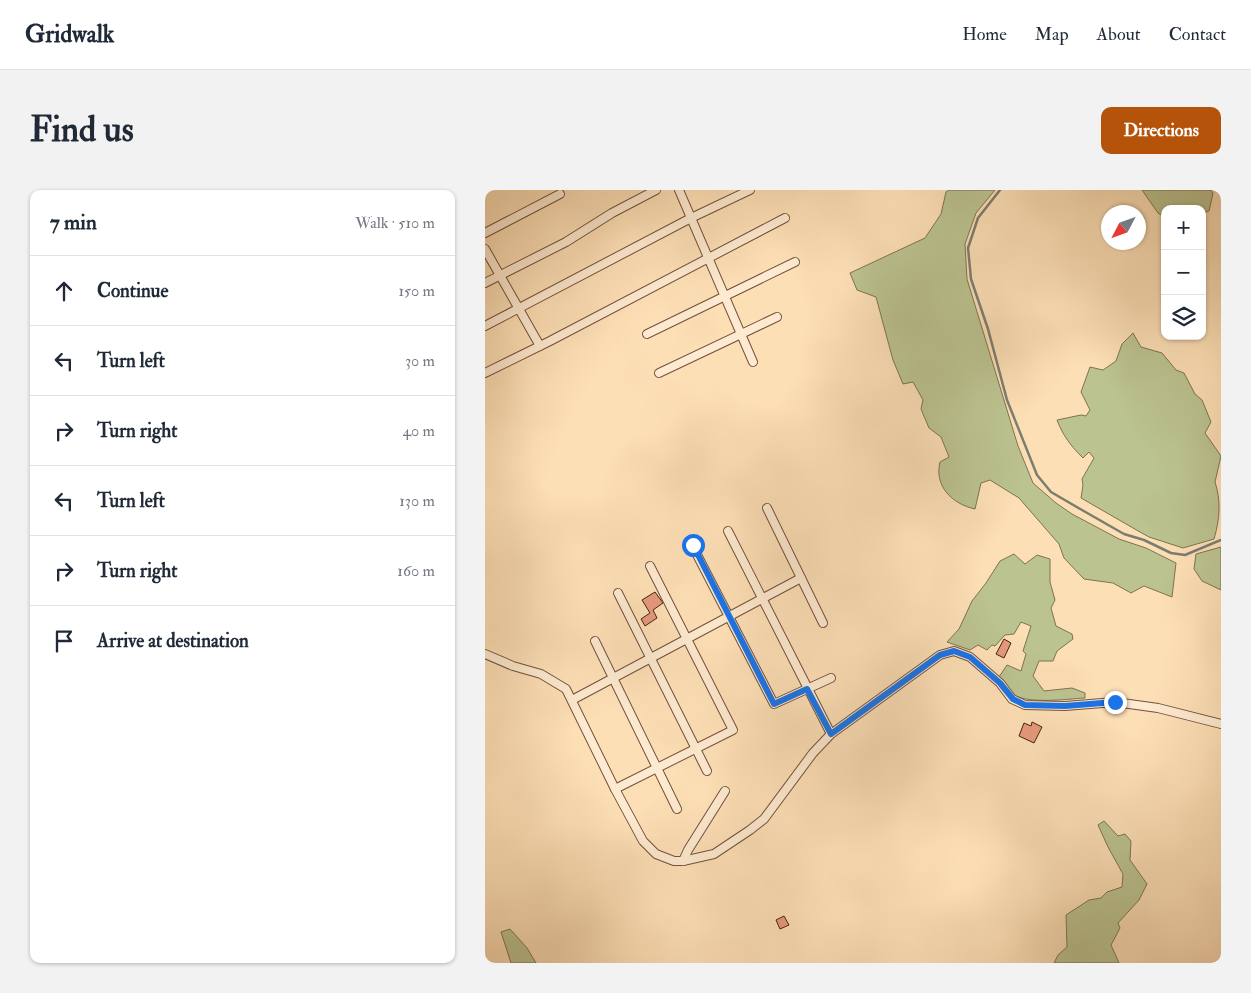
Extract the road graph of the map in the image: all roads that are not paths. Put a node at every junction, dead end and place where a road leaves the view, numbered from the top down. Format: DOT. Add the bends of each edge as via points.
graph roads {
  1 [pos="656,190"];
  2 [pos="679,190"];
  3 [pos="751,190"];
  4 [pos="560,194"];
  5 [pos="691,218"];
  6 [pos="785,218"];
  7 [pos="485,233"];
  8 [pos="485,249"];
  9 [pos="708,258"];
  10 [pos="795,262"];
  11 [pos="500,276"];
  12 [pos="485,282"];
  13 [pos="725,296"];
  14 [pos="519,309"];
  15 [pos="777,317"];
  16 [pos="485,326"];
  17 [pos="647,334"];
  18 [pos="741,334"];
  19 [pos="539,346"];
  20 [pos="753,362"];
  21 [pos="485,373"];
  22 [pos="659,373"];
  23 [pos="767,508"];
  24 [pos="728,531"];
  25 [pos="693,545"];
  26 [pos="650,566"];
  27 [pos="801,578"];
  28 [pos="618,593"];
  29 [pos="761,599"];
  30 [pos="729,616"];
  31 [pos="823,623"];
  32 [pos="687,639"];
  33 [pos="595,641"];
  34 [pos="485,654"];
  35 [pos="651,658"];
  36 [pos="614,678"];
  37 [pos="831,678"];
  38 [pos="807,689"];
  39 [pos="572,700"];
  40 [pos="1221,724"];
  41 [pos="831,734"];
  42 [pos="696,749"];
  43 [pos="657,768"];
  44 [pos="707,771"];
  45 [pos="615,789"];
  46 [pos="725,791"];
  47 [pos="677,809"];
  48 [pos="683,861"];
  1 -- 11 [label="street"];
  2 -- 5 [label="street"];
  3 -- 5 [label="street"];
  4 -- 7 [label="street"];
  5 -- 9 [label="street"];
  5 -- 14 [label="street"];
  6 -- 9 [label="street"];
  8 -- 11 [label="street"];
  9 -- 13 [label="street"];
  9 -- 19 [label="street"];
  10 -- 13 [label="street"];
  11 -- 12 [label="street"];
  11 -- 14 [label="street"];
  13 -- 17 [label="street"];
  13 -- 18 [label="street"];
  14 -- 16 [label="street"];
  14 -- 19 [label="street"];
  15 -- 18 [label="street"];
  18 -- 20 [label="street"];
  18 -- 22 [label="street"];
  19 -- 21 [label="street"];
  23 -- 27 [label="street"];
  24 -- 29 [label="street"];
  25 -- 30 [label="street"];
  26 -- 32 [label="street"];
  27 -- 29 [label="street"];
  27 -- 31 [label="street"];
  28 -- 35 [label="street"];
  29 -- 30 [label="street"];
  29 -- 38 [label="street"];
  30 -- 32 [label="street"];
  30 -- 38 [label="street" via="774,704"];
  32 -- 35 [label="street"];
  32 -- 42 [label="street" via="733,730"];
  33 -- 36 [label="street"];
  34 -- 39 [label="street" via="541,674 566,689"];
  35 -- 36 [label="street"];
  35 -- 42 [label="street"];
  36 -- 39 [label="street"];
  36 -- 43 [label="street"];
  37 -- 38 [label="street"];
  38 -- 41 [label="street"];
  39 -- 45 [label="street"];
  40 -- 41 [label="street" via="1158,708 1115,702 1025,705 1013,699 970,657 954,651 940,655"];
  41 -- 48 [label="street" via="764,819 714,854"];
  42 -- 43 [label="street"];
  42 -- 44 [label="street"];
  43 -- 45 [label="street"];
  43 -- 47 [label="street"];
  45 -- 48 [label="street" via="643,841 656,854"];
  46 -- 48 [label="street"];
}
